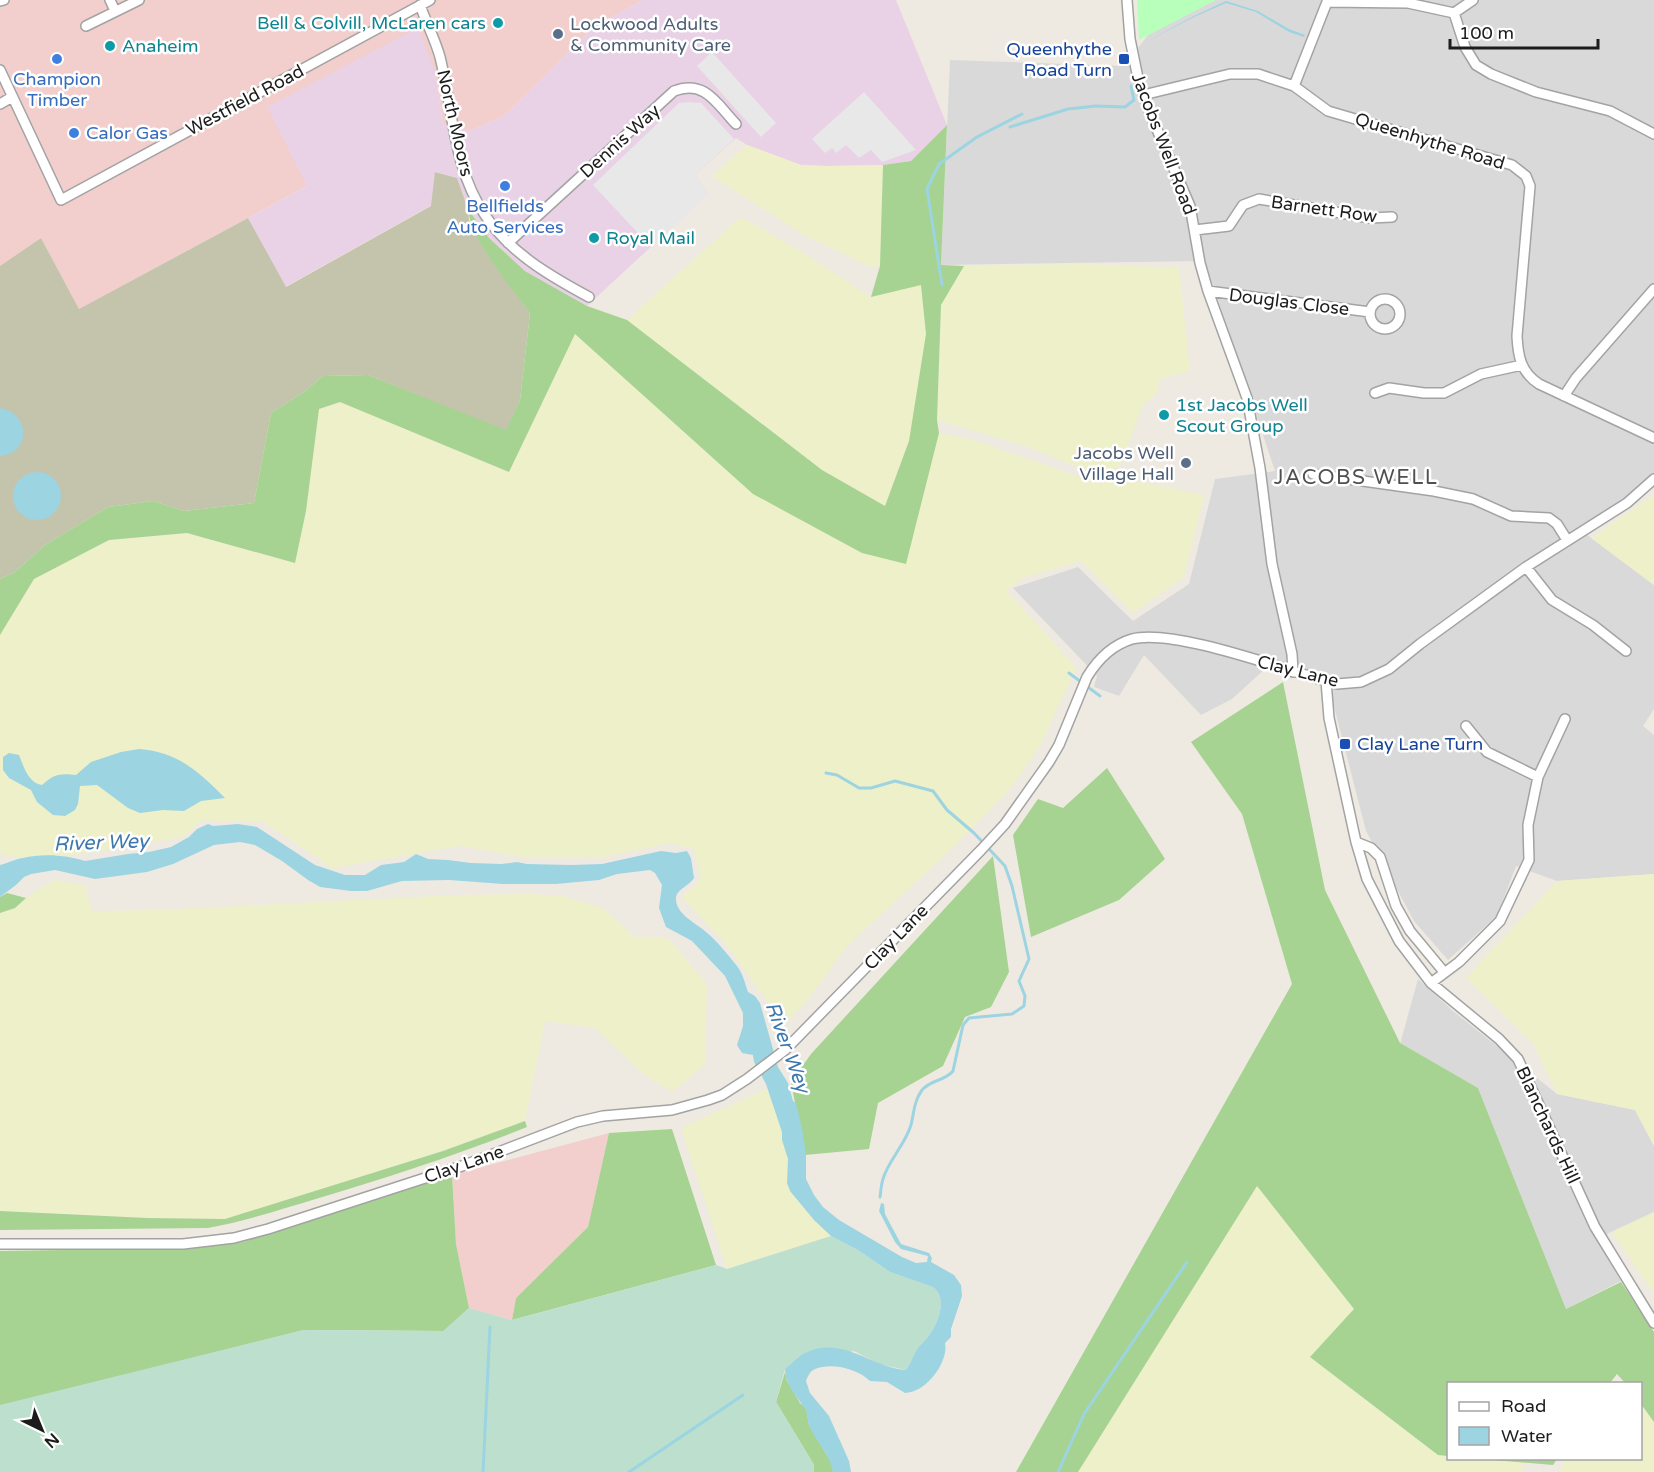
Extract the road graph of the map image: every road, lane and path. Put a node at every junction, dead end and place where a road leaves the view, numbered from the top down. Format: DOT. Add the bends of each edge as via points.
graph roads {
  1 [pos="110,0"];
  2 [pos="138,0"];
  3 [pos="429,0"];
  4 [pos="1126,0"];
  5 [pos="1473,0"];
  6 [pos="1327,1"];
  7 [pos="420,5"];
  8 [pos="115,11"];
  9 [pos="1454,13"];
  10 [pos="86,26"];
  11 [pos="0,70"];
  12 [pos="1294,86"];
  13 [pos="1143,95"];
  14 [pos="12,97"];
  15 [pos="0,104"];
  16 [pos="736,124"];
  17 [pos="1654,134"];
  18 [pos="1392,217"];
  19 [pos="1196,230"];
  20 [pos="508,243"];
  21 [pos="1654,289"];
  22 [pos="1208,291"];
  23 [pos="589,297"];
  24 [pos="1370,312"];
  25 [pos="1522,365"];
  26 [pos="1375,393"];
  27 [pos="1564,396"];
  28 [pos="1654,438"];
  29 [pos="1313,474"];
  30 [pos="1654,479"];
  31 [pos="1567,540"];
  32 [pos="1526,567"];
  33 [pos="1626,651"];
  34 [pos="1293,672"];
  35 [pos="1326,681"];
  36 [pos="1565,719"];
  37 [pos="1466,726"];
  38 [pos="1538,777"];
  39 [pos="1356,842"];
  40 [pos="1444,972"];
  41 [pos="1431,983"];
  42 [pos="0,1244"];
  43 [pos="1654,1323"];
  1 -- 8 [label="street"];
  2 -- 8 [label="street"];
  3 -- 7 [label="street, Westfield Road"];
  4 -- 13 [label="street, Jacobs Well Road" via="1133,57"];
  5 -- 9 [label="street"];
  6 -- 9 [label="street" via="1408,3"];
  6 -- 12 [label="street"];
  7 -- 14 [label="street, Westfield Road" via="61,200"];
  7 -- 20 [label="street, North Moors" via="439,55 458,152 468,182 485,216"];
  8 -- 10 [label="street"];
  9 -- 17 [label="street" via="1476,65 1536,93 1610,111"];
  11 -- 14 [label="street"];
  12 -- 13 [label="street, Queenhythe Road" via="1258,74 1230,74"];
  12 -- 25 [label="street, Queenhythe Road" via="1328,111 1494,159 1512,165 1526,176 1530,196 1517,336"];
  13 -- 19 [label="street, Jacobs Well Road" via="1186,196"];
  14 -- 15 [label="street"];
  16 -- 20 [label="street, Dennis Way" via="707,92 686,87 674,91"];
  18 -- 19 [label="street, Barnett Row" via="1370,218 1259,200 1243,205 1229,226"];
  19 -- 22 [label="street, Jacobs Well Road"];
  20 -- 23 [label="street, North Moors" via="542,272"];
  21 -- 27 [label="street"];
  22 -- 24 [label="street, Douglas Close"];
  22 -- 34 [label="street, Jacobs Well Road" via="1252,423 1272,564"];
  25 -- 26 [label="street" via="1481,374 1444,393 1389,388"];
  25 -- 27 [label="street" via="1532,379"];
  27 -- 28 [label="street"];
  29 -- 31 [label="street" via="1434,491 1473,499 1511,516 1549,518"];
  30 -- 31 [label="street, Clay Lane" via="1627,503"];
  31 -- 32 [label="street, Clay Lane"];
  32 -- 33 [label="street" via="1552,600"];
  32 -- 35 [label="street, Clay Lane" via="1382,674 1350,684"];
  34 -- 35 [label="street, Clay Lane"];
  34 -- 42 [label="street, Clay Lane" via="1172,639 1144,638 1116,646 1094,666 1049,762 989,841 812,1024 755,1074 722,1095 672,1110 577,1122 462,1166 234,1238 183,1244"];
  35 -- 39 [label="street, Blanchards Hill" via="1327,707"];
  36 -- 38 [label="street"];
  37 -- 38 [label="street" via="1487,752"];
  38 -- 40 [label="street" via="1528,825 1529,860 1505,911 1459,962"];
  39 -- 40 [label="street" via="1380,857 1396,906 1410,931"];
  39 -- 41 [label="street, Blanchards Hill" via="1367,879 1399,941"];
  40 -- 41 [label="street"];
  41 -- 43 [label="street, Blanchards Hill" via="1518,1059 1594,1227"];
}
